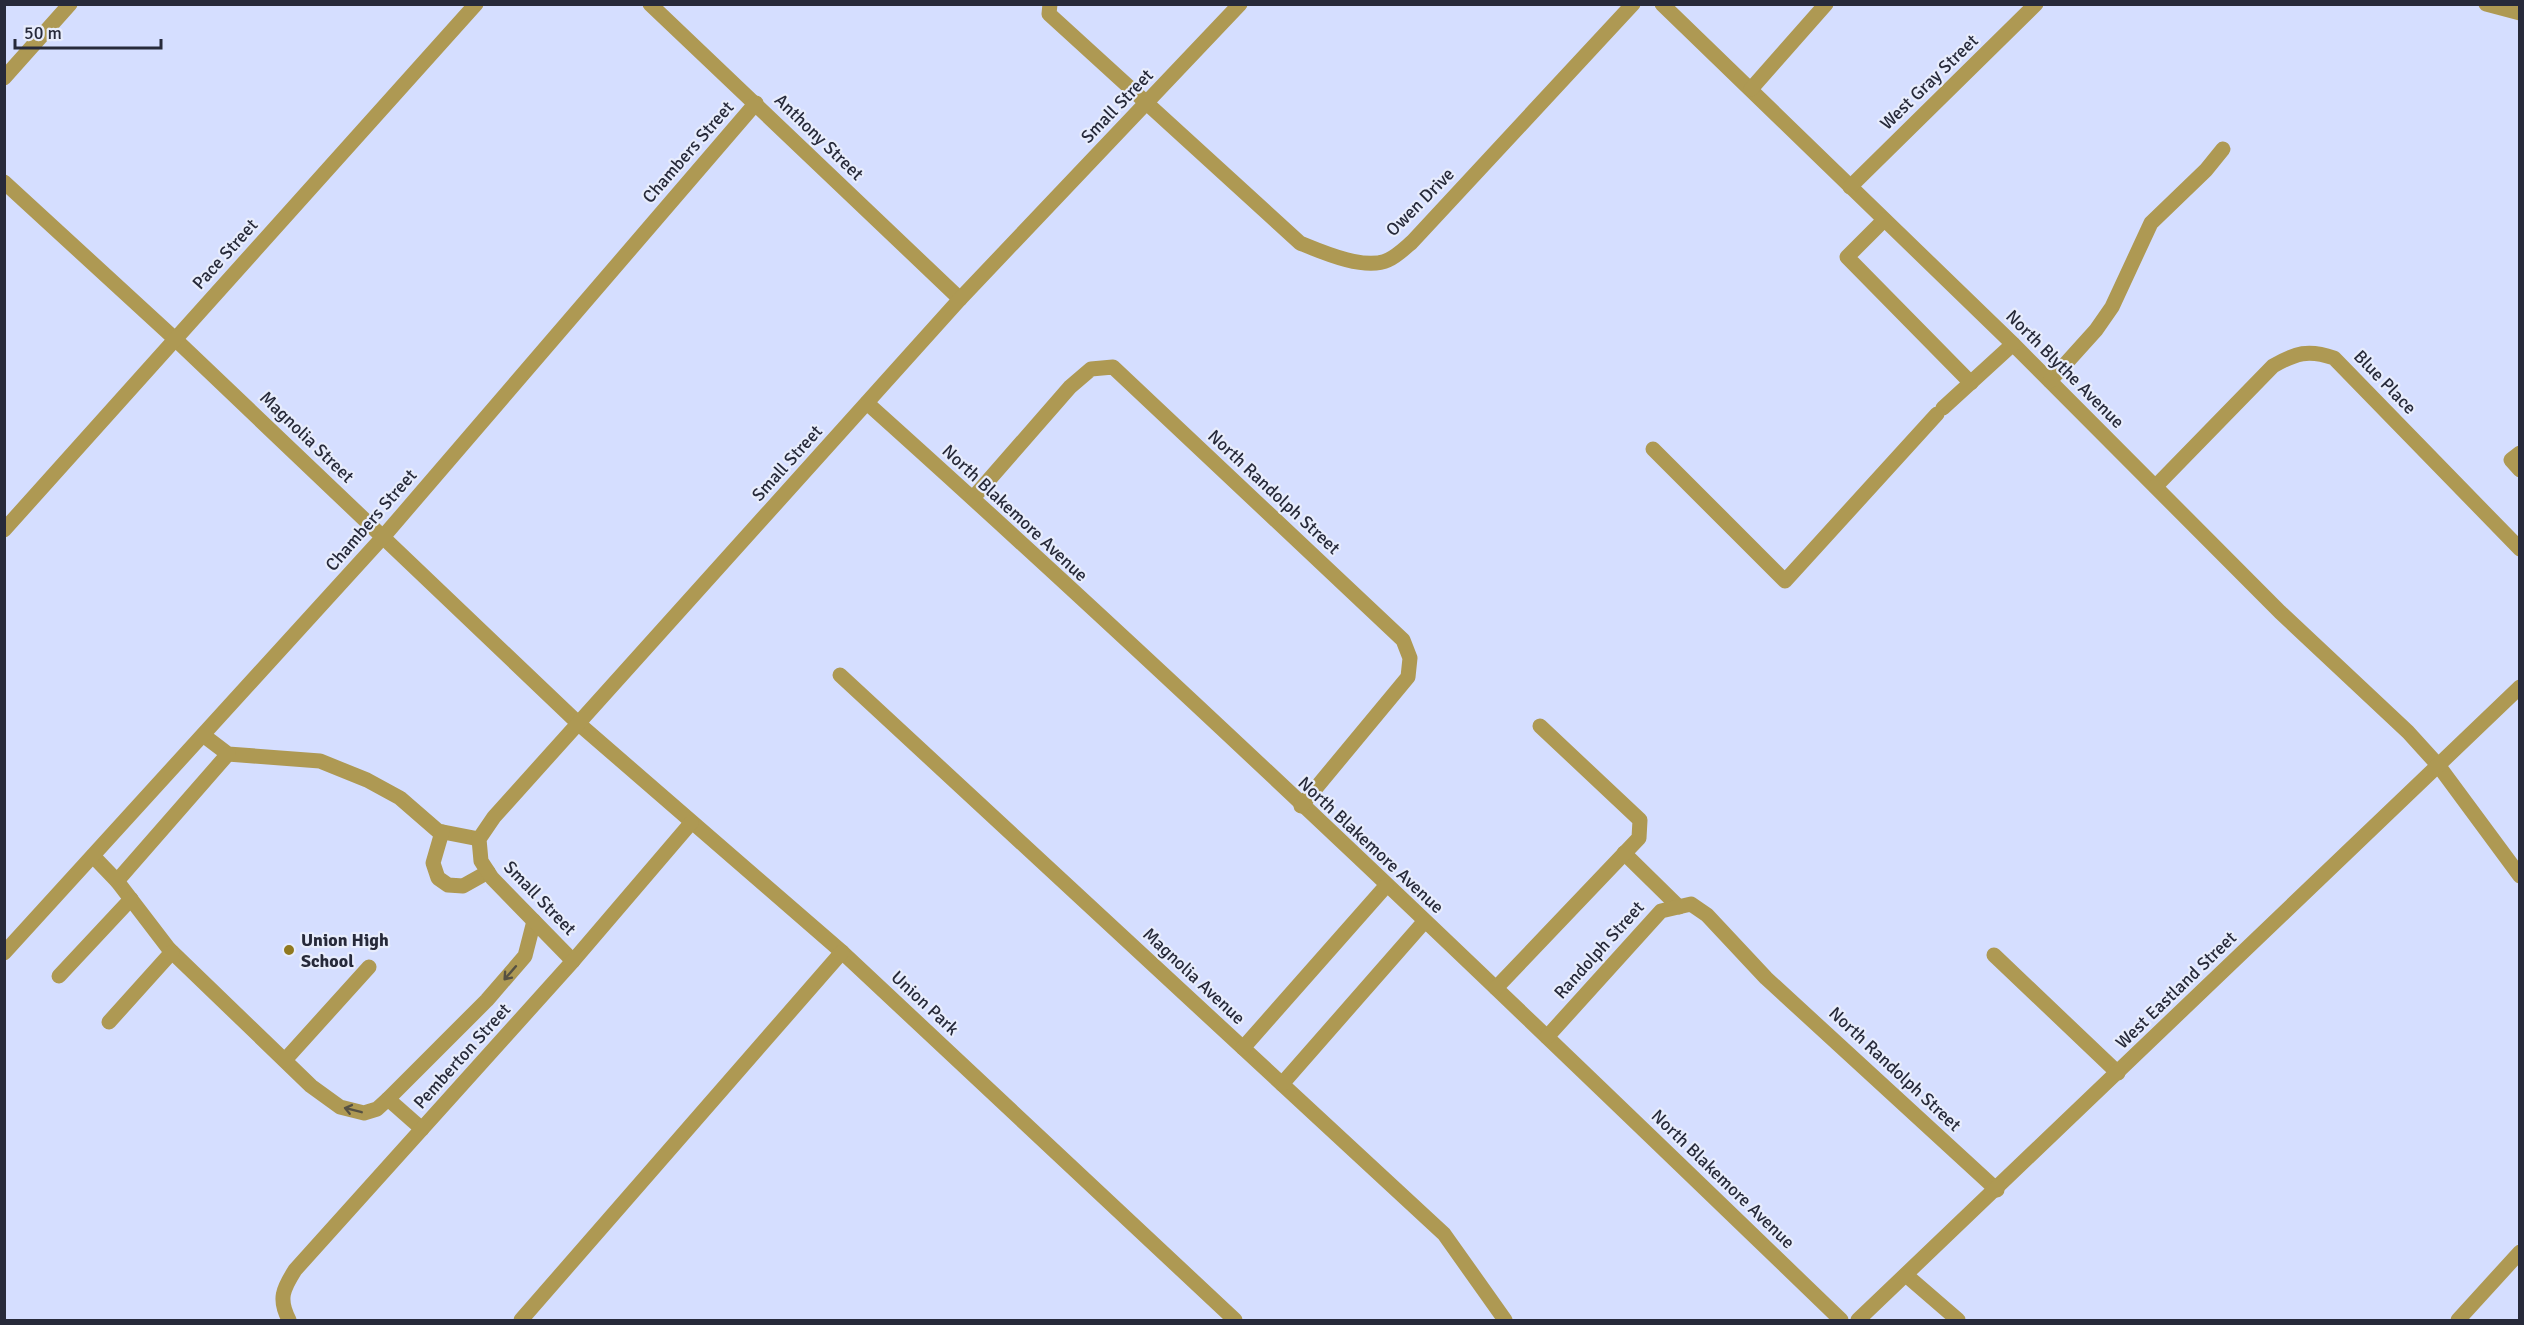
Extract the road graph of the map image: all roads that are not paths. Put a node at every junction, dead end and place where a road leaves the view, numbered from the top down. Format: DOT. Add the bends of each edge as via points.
graph roads {
  1 [pos="70,4"];
  2 [pos="476,4"];
  3 [pos="650,4"];
  4 [pos="1050,4"];
  5 [pos="1240,4"];
  6 [pos="1633,4"];
  7 [pos="1662,4"];
  8 [pos="1826,4"];
  9 [pos="2036,4"];
  10 [pos="2486,4"];
  11 [pos="2520,13"];
  12 [pos="4,78"];
  13 [pos="1751,89"];
  14 [pos="756,103"];
  15 [pos="1146,105"];
  16 [pos="2223,149"];
  17 [pos="4,182"];
  18 [pos="1850,187"];
  19 [pos="1884,220"];
  20 [pos="960,299"];
  21 [pos="175,339"];
  22 [pos="2013,344"];
  23 [pos="2050,381"];
  24 [pos="1971,383"];
  25 [pos="867,404"];
  26 [pos="1653,449"];
  27 [pos="2520,453"];
  28 [pos="2520,470"];
  29 [pos="2156,486"];
  30 [pos="973,498"];
  31 [pos="4,530"];
  32 [pos="383,537"];
  33 [pos="2520,549"];
  34 [pos="840,675"];
  35 [pos="2520,687"];
  36 [pos="579,724"];
  37 [pos="1540,726"];
  38 [pos="203,735"];
  39 [pos="228,754"];
  40 [pos="2438,765"];
  41 [pos="1301,806"];
  42 [pos="691,823"];
  43 [pos="442,832"];
  44 [pos="479,839"];
  45 [pos="1624,853"];
  46 [pos="93,856"];
  47 [pos="488,872"];
  48 [pos="2520,876"];
  49 [pos="117,881"];
  50 [pos="1386,885"];
  51 [pos="130,899"];
  52 [pos="1679,907"];
  53 [pos="534,921"];
  54 [pos="1424,922"];
  55 [pos="172,952"];
  56 [pos="842,952"];
  57 [pos="4,953"];
  58 [pos="1994,955"];
  59 [pos="573,961"];
  60 [pos="369,968"];
  61 [pos="59,976"];
  62 [pos="1496,988"];
  63 [pos="109,1022"];
  64 [pos="1547,1037"];
  65 [pos="1243,1048"];
  66 [pos="285,1060"];
  67 [pos="2118,1073"];
  68 [pos="1282,1084"];
  69 [pos="388,1099"];
  70 [pos="422,1129"];
  71 [pos="1997,1190"];
  72 [pos="2520,1252"];
  73 [pos="1906,1275"];
  74 [pos="289,1320"];
  75 [pos="521,1320"];
  76 [pos="1235,1320"];
  77 [pos="1505,1320"];
  78 [pos="1841,1320"];
  79 [pos="1858,1320"];
  80 [pos="1958,1320"];
  81 [pos="2458,1320"];
  1 -- 12 [label="street"];
  2 -- 21 [label="street, Pace Street"];
  3 -- 14 [label="street, Anthony Street"];
  4 -- 15 [label="street, Owen Drive" via="1049,14"];
  5 -- 15 [label="street, Small Street"];
  6 -- 15 [label="street, Owen Drive" via="1412,242 1387,261 1348,260 1300,243"];
  7 -- 13 [label="street, North Blythe Avenue"];
  8 -- 13 [label="street"];
  9 -- 18 [label="street, West Gray Street"];
  10 -- 11 [label="street"];
  13 -- 18 [label="street, North Blythe Avenue"];
  14 -- 20 [label="street, Anthony Street"];
  14 -- 32 [label="street, Chambers Street"];
  15 -- 20 [label="street, Small Street"];
  16 -- 23 [label="street" via="2151,223 2112,307"];
  17 -- 21 [label="street, Magnolia Street"];
  18 -- 19 [label="street, North Blythe Avenue"];
  19 -- 22 [label="street, North Blythe Avenue"];
  19 -- 24 [label="street" via="1847,257"];
  20 -- 25 [label="street, Small Street"];
  21 -- 31 [label="street, Pace Street"];
  21 -- 32 [label="street, Magnolia Street"];
  22 -- 23 [label="street, North Blythe Avenue"];
  22 -- 24 [label="street"];
  23 -- 29 [label="street, North Blythe Avenue"];
  24 -- 26 [label="street" via="1940,411 1785,581"];
  25 -- 30 [label="street, North Blakemore Avenue"];
  25 -- 36 [label="street, Small Street"];
  27 -- 28 [label="street" via="2511,460"];
  29 -- 33 [label="street, Blue Place" via="2273,366 2295,353 2319,353 2334,358"];
  29 -- 40 [label="street, North Blythe Avenue"];
  30 -- 41 [label="street, North Blakemore Avenue"];
  30 -- 41 [label="street, North Randolph Street" via="1070,387 1091,369 1113,368 1181,431 1403,640 1410,658 1408,677"];
  32 -- 36 [label="street, Magnolia Street"];
  32 -- 38 [label="street, Chambers Street"];
  34 -- 65 [label="street, Magnolia Avenue"];
  35 -- 40 [label="street, West Eastland Street"];
  36 -- 42 [label="street, Union Park"];
  36 -- 44 [label="street, Small Street" via="494,817"];
  37 -- 45 [label="street" via="1640,820 1639,838"];
  38 -- 39 [label="street"];
  38 -- 46 [label="street, Chambers Street"];
  39 -- 43 [label="street" via="320,761 400,798"];
  39 -- 49 [label="street"];
  40 -- 48 [label="street, North Blythe Avenue"];
  40 -- 67 [label="street, West Eastland Street"];
  41 -- 50 [label="street, North Blakemore Avenue"];
  42 -- 56 [label="street, Union Park"];
  42 -- 59 [label="street, Pemberton Street"];
  43 -- 44 [label="street"];
  43 -- 47 [label="street" via="433,862 438,878 448,885 463,886"];
  44 -- 47 [label="street, Small Street" via="480,861"];
  45 -- 52 [label="street"];
  45 -- 62 [label="street"];
  46 -- 49 [label="street"];
  46 -- 57 [label="street, Chambers Street"];
  47 -- 53 [label="street, Small Street"];
  49 -- 51 [label="street"];
  50 -- 54 [label="street, North Blakemore Avenue"];
  50 -- 65 [label="street"];
  51 -- 55 [label="street"];
  51 -- 61 [label="street"];
  52 -- 64 [label="street, Randolph Street" via="1661,910"];
  52 -- 71 [label="street, North Randolph Street" via="1691,904 1707,915 1766,978"];
  53 -- 59 [label="street, Small Street"];
  53 -- 69 [label="street, one-way" via="525,956"];
  54 -- 62 [label="street, North Blakemore Avenue"];
  54 -- 68 [label="street"];
  55 -- 63 [label="street"];
  55 -- 66 [label="street"];
  56 -- 75 [label="street"];
  56 -- 76 [label="street, Union Park"];
  58 -- 67 [label="street"];
  59 -- 70 [label="street, Pemberton Street"];
  60 -- 66 [label="street"];
  62 -- 64 [label="street, North Blakemore Avenue"];
  64 -- 78 [label="street, North Blakemore Avenue"];
  65 -- 68 [label="street, Magnolia Avenue"];
  69 -- 66 [label="street, one-way" via="364,1113 340,1107"];
  67 -- 71 [label="street, West Eastland Street"];
  68 -- 77 [label="street, Magnolia Avenue" via="1444,1234"];
  69 -- 70 [label="street"];
  70 -- 74 [label="street, Pemberton Street" via="296,1270 284,1288 282,1307"];
  71 -- 73 [label="street, West Eastland Street"];
  72 -- 81 [label="street"];
  73 -- 79 [label="street, West Eastland Street"];
  73 -- 80 [label="street"];
}
